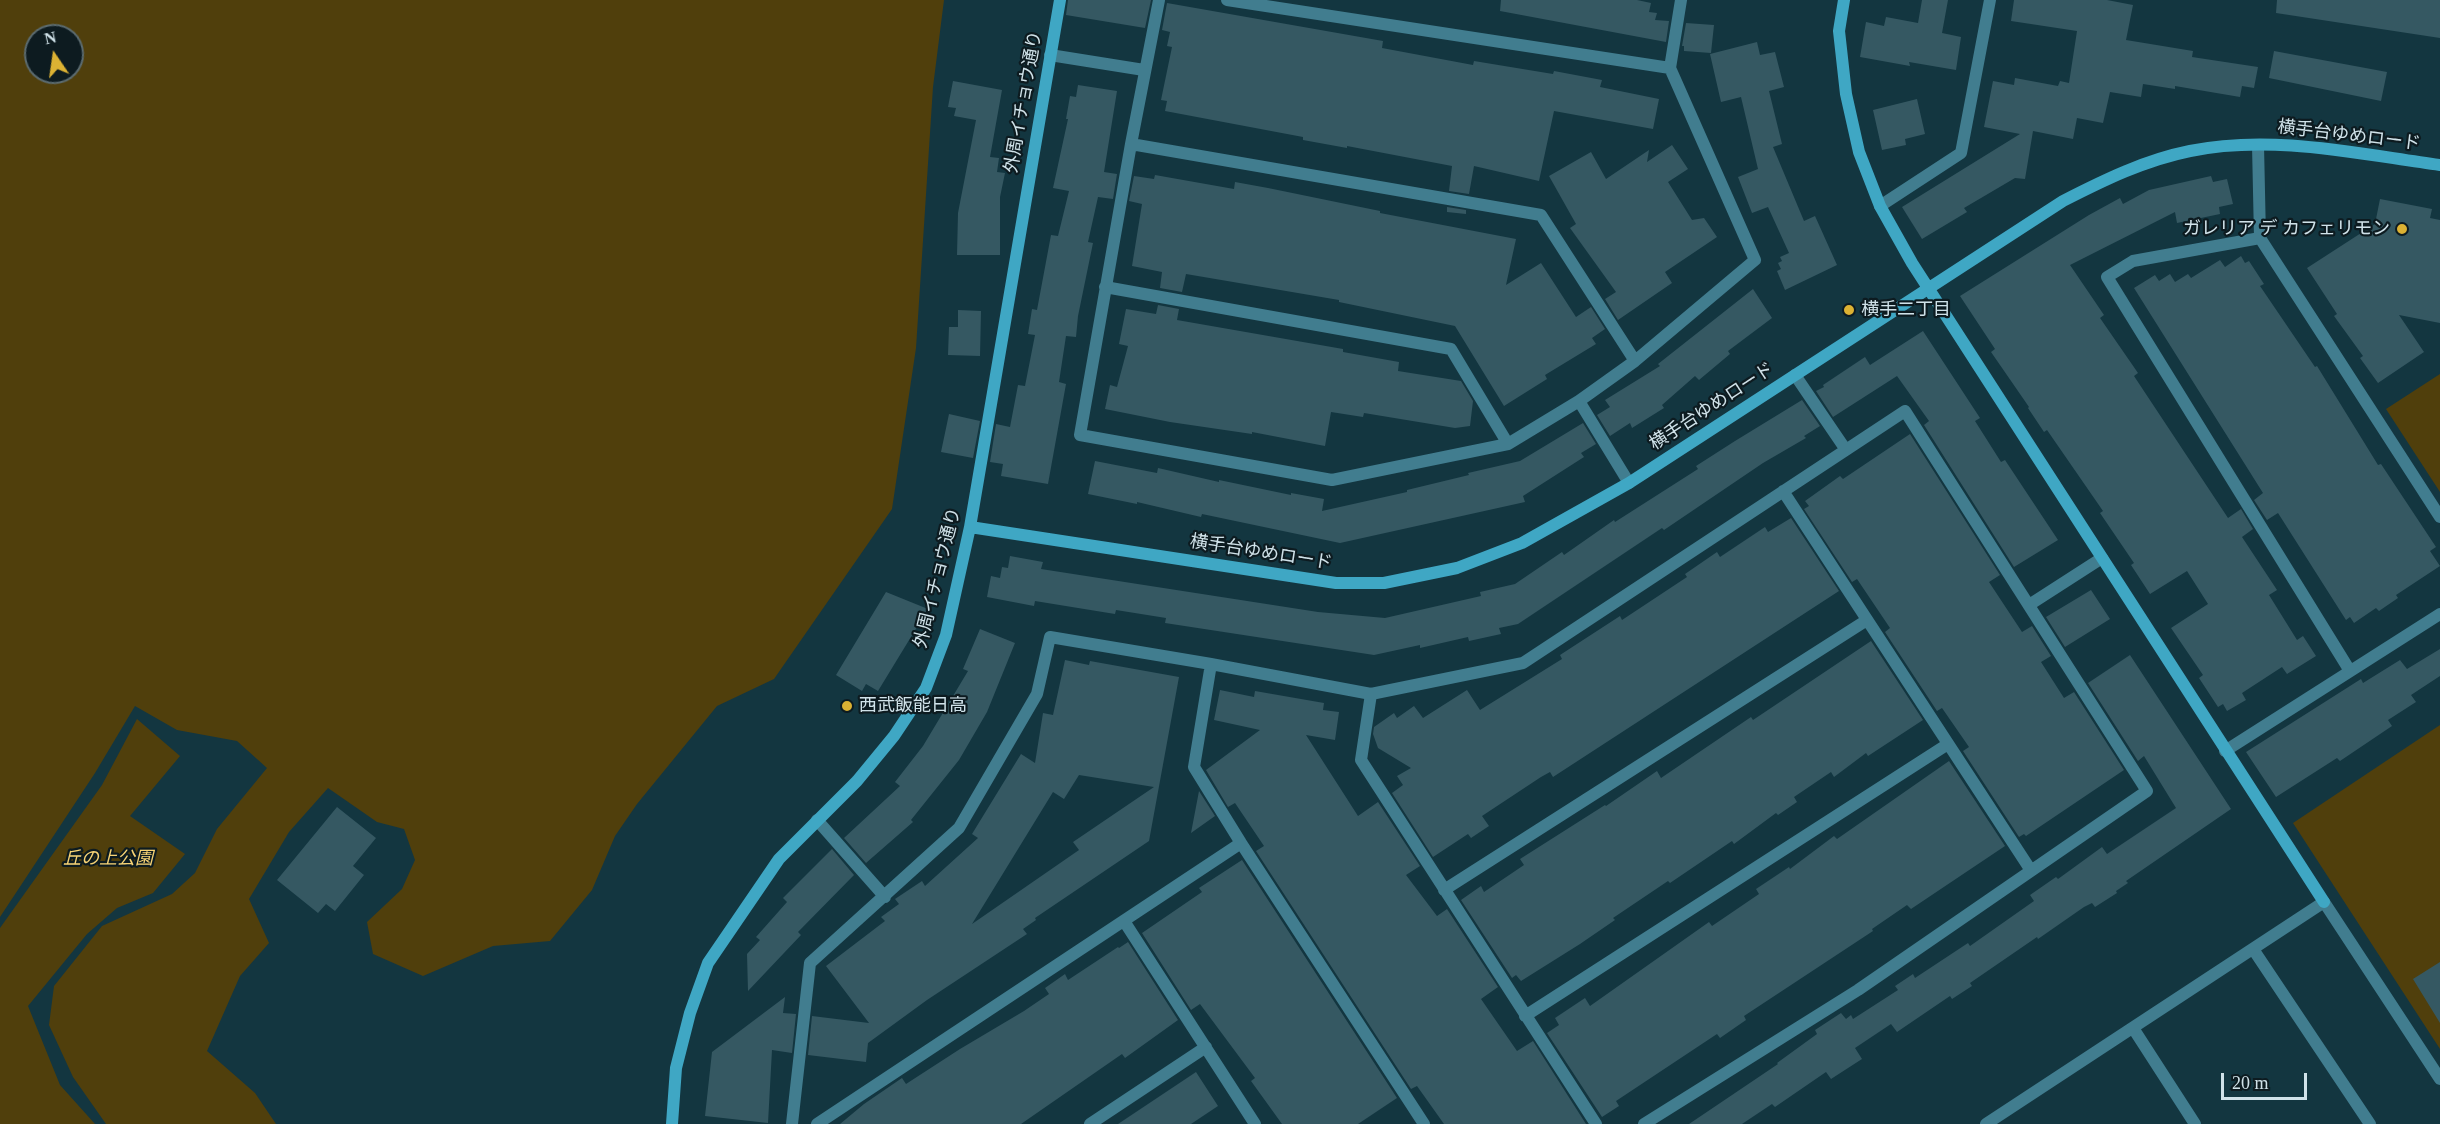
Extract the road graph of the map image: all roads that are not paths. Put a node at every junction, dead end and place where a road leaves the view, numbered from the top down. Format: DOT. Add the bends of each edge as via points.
graph roads {
  1 [pos="1060,0"];
  2 [pos="1159,0"];
  3 [pos="1227,0"];
  4 [pos="1681,0"];
  5 [pos="1844,0"];
  6 [pos="1990,0"];
  7 [pos="1050,55"];
  8 [pos="1670,68"];
  9 [pos="1144,70"];
  10 [pos="1131,144"];
  11 [pos="2258,145"];
  12 [pos="2440,165"];
  13 [pos="1880,206"];
  14 [pos="2260,238"];
  15 [pos="1105,287"];
  16 [pos="1928,288"];
  17 [pos="1635,361"];
  18 [pos="1795,375"];
  19 [pos="1579,401"];
  20 [pos="1508,444"];
  21 [pos="1846,450"];
  22 [pos="1629,483"];
  23 [pos="1783,491"];
  24 [pos="2440,517"];
  25 [pos="970,527"];
  26 [pos="2102,558"];
  27 [pos="2029,605"];
  28 [pos="2440,614"];
  29 [pos="1867,620"];
  30 [pos="1211,664"];
  31 [pos="2350,671"];
  32 [pos="1371,694"];
  33 [pos="1948,744"];
  34 [pos="2225,751"];
  35 [pos="817,820"];
  36 [pos="1241,843"];
  37 [pos="2030,869"];
  38 [pos="1444,890"];
  39 [pos="885,897"];
  40 [pos="2324,902"];
  41 [pos="1124,921"];
  42 [pos="2253,949"];
  43 [pos="1525,1016"];
  44 [pos="2133,1028"];
  45 [pos="1206,1047"];
  46 [pos="2440,1079"];
  47 [pos="672,1124"];
  48 [pos="792,1124"];
  49 [pos="817,1124"];
  50 [pos="1090,1124"];
  51 [pos="1255,1124"];
  52 [pos="1424,1124"];
  53 [pos="1596,1124"];
  54 [pos="1644,1124"];
  55 [pos="1986,1124"];
  56 [pos="2195,1124"];
  57 [pos="2370,1124"];
  1 -- 7 [label="street, 外周イチョウ通り"];
  2 -- 9 [label="street"];
  3 -- 8 [label="street"];
  4 -- 8 [label="street"];
  5 -- 13 [label="street" via="1839,31 1846,94 1859,152"];
  6 -- 13 [label="street" via="1962,153"];
  7 -- 9 [label="street"];
  7 -- 25 [label="street, 外周イチョウ通り"];
  8 -- 17 [label="street" via="1755,260"];
  9 -- 10 [label="street"];
  10 -- 15 [label="street"];
  10 -- 17 [label="street" via="1541,214"];
  11 -- 12 [label="street, 横手台ゆめロード" via="2292,145"];
  11 -- 14 [label="street"];
  11 -- 16 [label="street, 横手台ゆめロード" via="2190,151 2105,179 2063,201"];
  13 -- 16 [label="street"];
  14 -- 24 [label="street"];
  14 -- 31 [label="street" via="2133,261 2107,277"];
  15 -- 20 [label="street" via="1452,349"];
  15 -- 20 [label="street" via="1080,435 1332,480"];
  16 -- 18 [label="street, 横手台ゆめロード"];
  16 -- 26 [label="street"];
  17 -- 19 [label="street"];
  18 -- 21 [label="street"];
  18 -- 22 [label="street, 横手台ゆめロード"];
  19 -- 20 [label="street"];
  19 -- 22 [label="street"];
  21 -- 23 [label="street"];
  21 -- 27 [label="street" via="1905,411"];
  22 -- 25 [label="street, 横手台ゆめロード" via="1522,543 1457,568 1384,583 1336,583"];
  23 -- 29 [label="street"];
  23 -- 32 [label="street" via="1523,663"];
  25 -- 35 [label="street, 外周イチョウ通り" via="946,635 926,688 857,781"];
  26 -- 27 [label="street"];
  26 -- 34 [label="street"];
  27 -- 37 [label="street" via="2147,790"];
  28 -- 31 [label="street"];
  29 -- 33 [label="street"];
  29 -- 38 [label="street"];
  30 -- 32 [label="street"];
  30 -- 36 [label="street" via="1194,767"];
  30 -- 39 [label="street" via="1050,637 1037,694 959,828"];
  31 -- 34 [label="street"];
  32 -- 38 [label="street" via="1361,760"];
  33 -- 37 [label="street"];
  33 -- 43 [label="street"];
  34 -- 40 [label="street"];
  35 -- 39 [label="street"];
  35 -- 47 [label="street, 外周イチョウ通り" via="778,859 708,963 676,1068"];
  36 -- 41 [label="street"];
  36 -- 52 [label="street"];
  37 -- 54 [label="street" via="1858,990"];
  38 -- 43 [label="street"];
  39 -- 48 [label="street" via="810,963"];
  40 -- 42 [label="street"];
  40 -- 46 [label="street"];
  41 -- 45 [label="street"];
  41 -- 49 [label="street"];
  42 -- 44 [label="street"];
  42 -- 57 [label="street"];
  43 -- 53 [label="street"];
  44 -- 55 [label="street"];
  44 -- 56 [label="street"];
  45 -- 50 [label="street"];
  45 -- 51 [label="street"];
}
